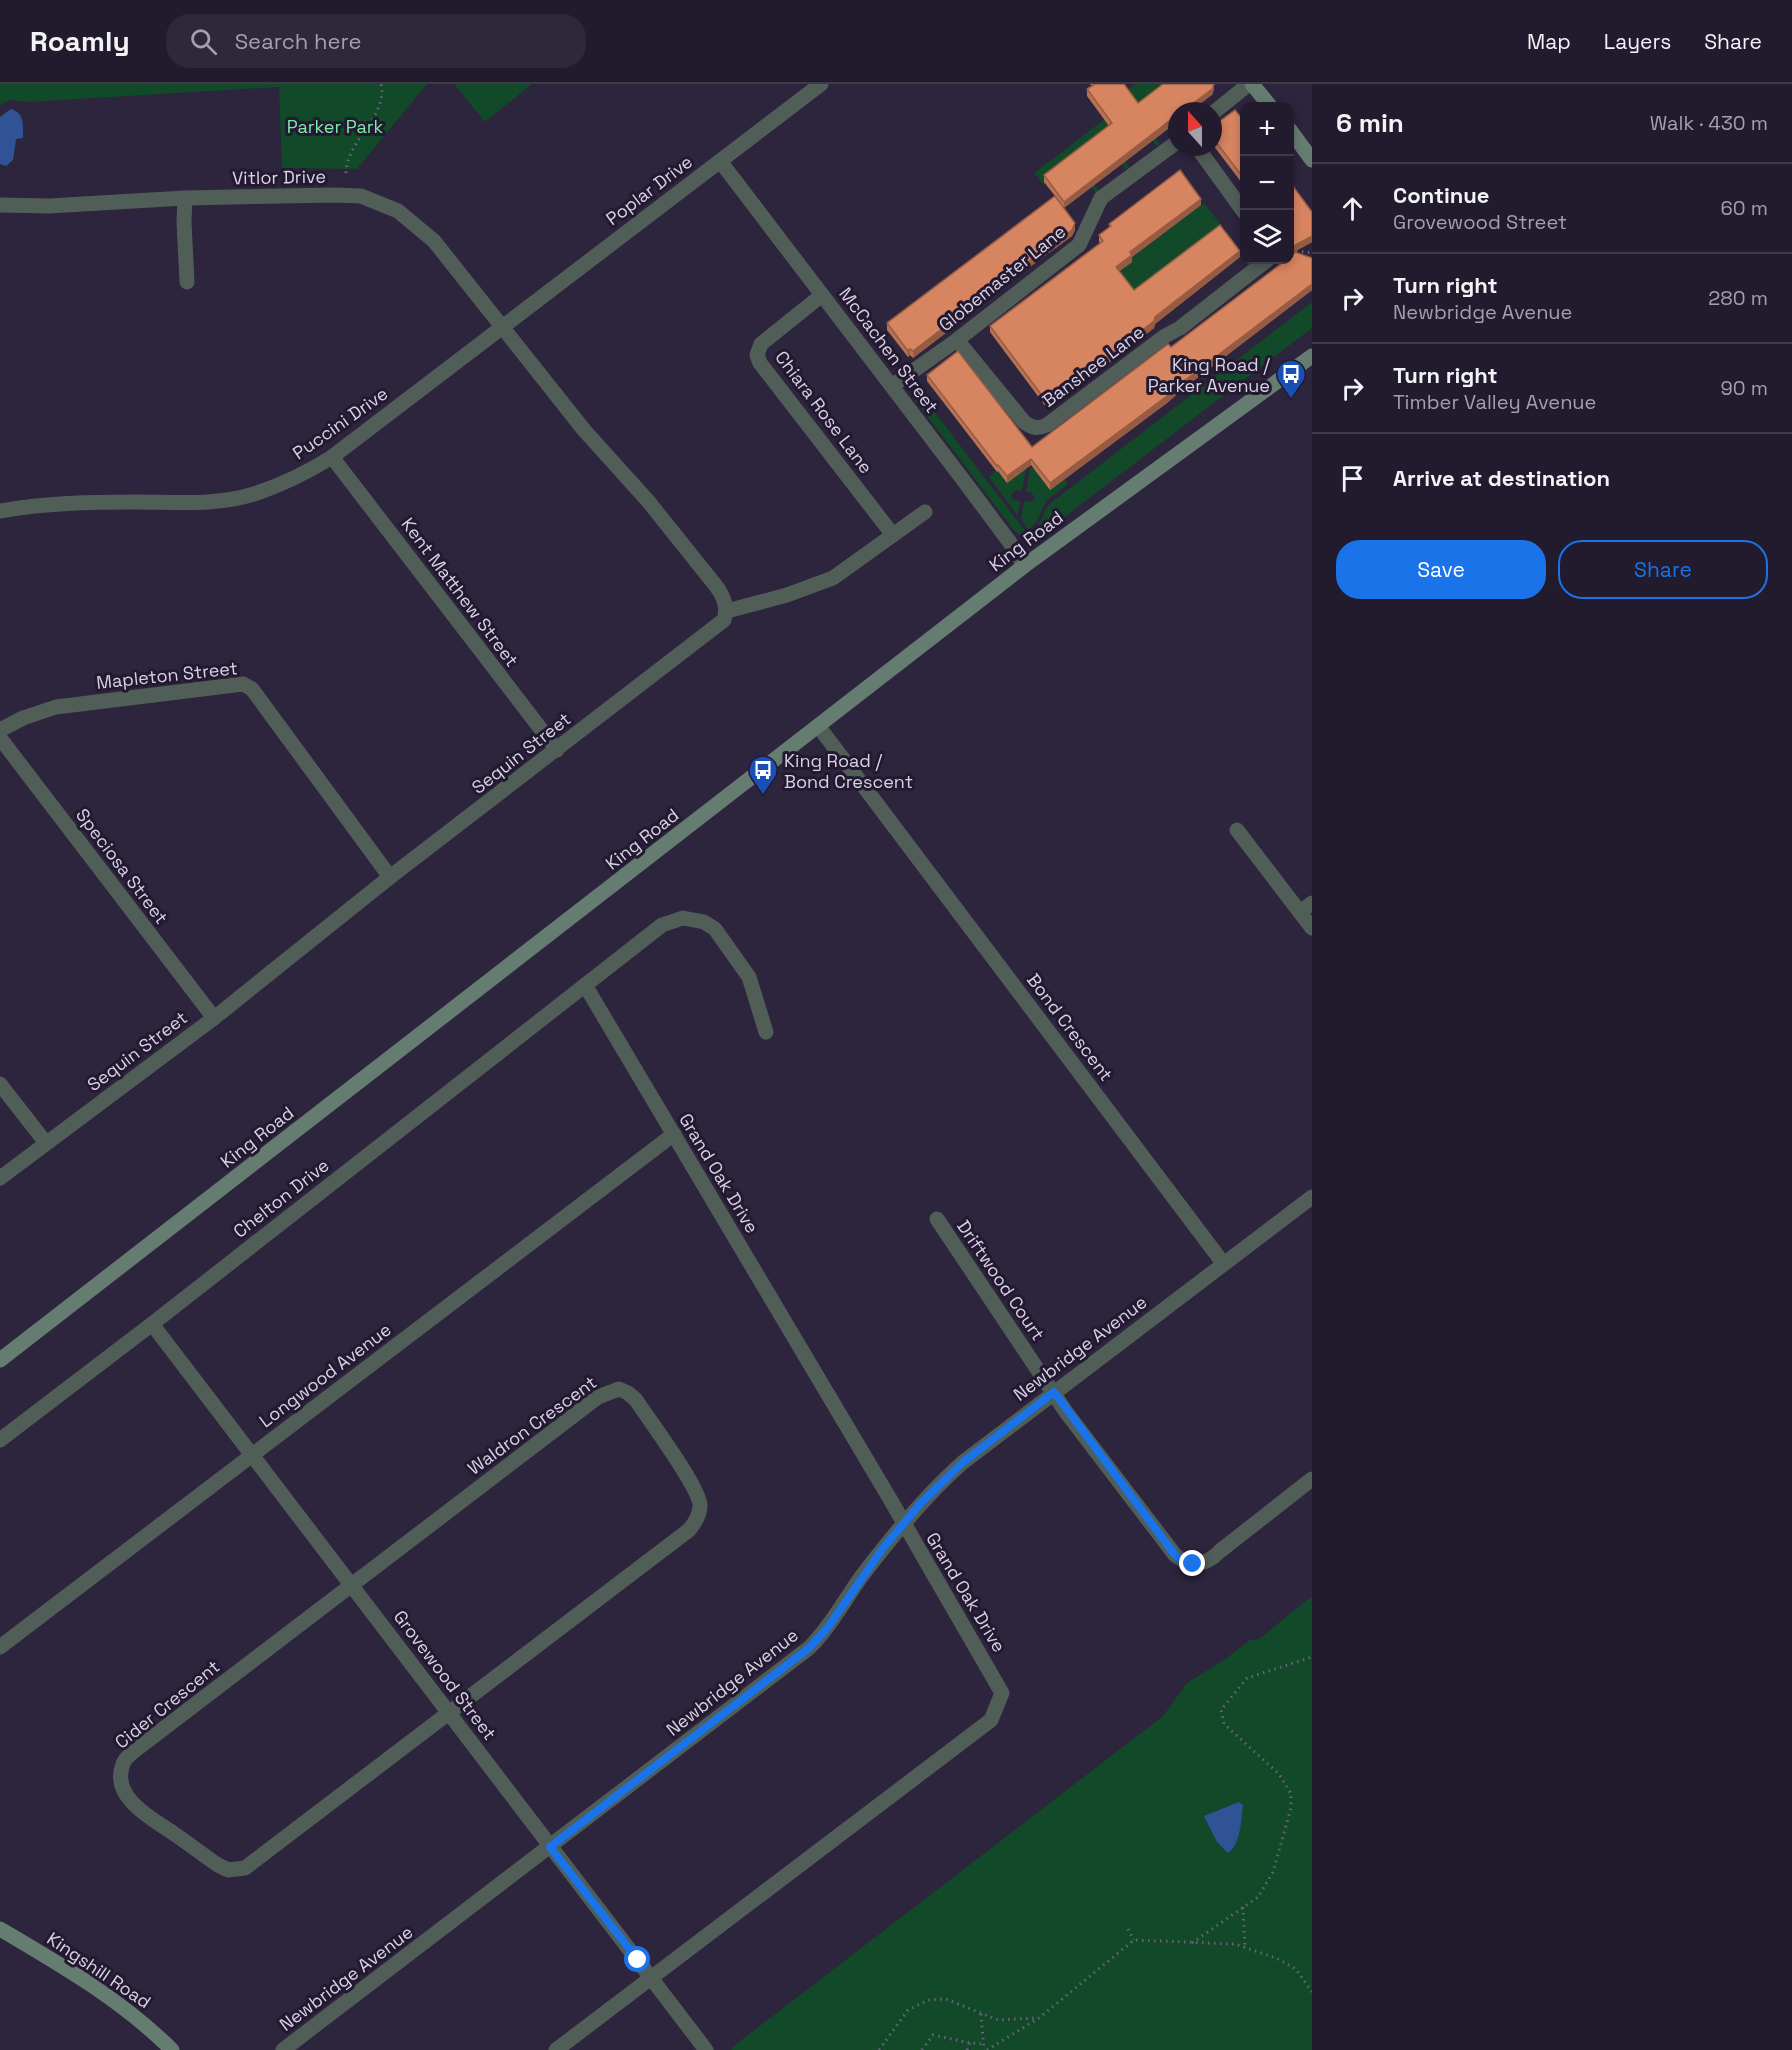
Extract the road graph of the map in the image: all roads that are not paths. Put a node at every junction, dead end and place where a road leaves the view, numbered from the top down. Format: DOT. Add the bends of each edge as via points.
graph roads {
  1 [pos="821,84"];
  2 [pos="1251,84"];
  3 [pos="1267,102"];
  4 [pos="1222,107"];
  5 [pos="1294,135"];
  6 [pos="1168,148"];
  7 [pos="1204,156"];
  8 [pos="720,160"];
  9 [pos="1312,160"];
  10 [pos="185,198"];
  11 [pos="0,205"];
  12 [pos="1244,210"];
  13 [pos="1261,264"];
  14 [pos="187,282"];
  15 [pos="822,295"];
  16 [pos="502,328"];
  17 [pos="957,340"];
  18 [pos="1312,356"];
  19 [pos="892,386"];
  20 [pos="332,457"];
  21 [pos="0,511"];
  22 [pos="925,512"];
  23 [pos="893,535"];
  24 [pos="1024,566"];
  25 [pos="727,611"];
  26 [pos="819,727"];
  27 [pos="0,730"];
  28 [pos="0,738"];
  29 [pos="557,750"];
  30 [pos="1237,830"];
  31 [pos="390,877"];
  32 [pos="1306,907"];
  33 [pos="1312,928"];
  34 [pos="585,985"];
  35 [pos="214,1018"];
  36 [pos="766,1032"];
  37 [pos="0,1084"];
  38 [pos="674,1134"];
  39 [pos="46,1143"];
  40 [pos="0,1178"];
  41 [pos="1312,1197"];
  42 [pos="937,1219"];
  43 [pos="1224,1263"];
  44 [pos="152,1324"];
  45 [pos="0,1360"];
  46 [pos="1054,1392"];
  47 [pos="0,1440"];
  48 [pos="253,1455"];
  49 [pos="1312,1479"];
  50 [pos="903,1524"];
  51 [pos="351,1585"];
  52 [pos="0,1647"];
  53 [pos="449,1713"];
  54 [pos="550,1847"];
  55 [pos="0,1929"];
  56 [pos="651,1977"];
  57 [pos="172,2050"];
  58 [pos="283,2050"];
  59 [pos="556,2050"];
  60 [pos="706,2050"];
  1 -- 8 [label="street, Poplar Drive"];
  2 -- 3 [label="main road"];
  2 -- 4 [label="street"];
  5 -- 9 [label="main road"];
  6 -- 17 [label="street, Globemaster Lane" via="1101,198 1079,245"];
  7 -- 12 [label="street"];
  8 -- 15 [label="street, McCachen Street"];
  8 -- 16 [label="street, Poplar Drive"];
  10 -- 11 [label="street, Vitlor Drive"];
  10 -- 14 [label="street"];
  10 -- 16 [label="street, Vitlor Drive" via="344,195 379,202 398,211 434,241"];
  13 -- 17 [label="street, Banshee Lane" via="1041,428 1024,422"];
  15 -- 19 [label="street, McCachen Street"];
  15 -- 23 [label="street, Chiara Rose Lane" via="761,344 760,363"];
  16 -- 20 [label="street, Puccini Drive"];
  16 -- 25 [label="street" via="716,586"];
  17 -- 19 [label="street, Globemaster Lane"];
  18 -- 24 [label="main road, King Road"];
  19 -- 24 [label="street, McCachen Street"];
  20 -- 21 [label="street, Puccini Drive" via="287,482 253,495 219,501 62,503"];
  20 -- 29 [label="street, Kent Matthew Street"];
  22 -- 23 [label="street"];
  23 -- 25 [label="street" via="833,578"];
  24 -- 26 [label="main road, King Road"];
  25 -- 29 [label="street, Sequin Street" via="724,620"];
  26 -- 43 [label="street, Bond Crescent"];
  26 -- 45 [label="main road, King Road"];
  27 -- 31 [label="street, Mapleton Street" via="23,717 56,707 243,684 252,689"];
  28 -- 35 [label="street, Speciosa Street"];
  29 -- 31 [label="street, Sequin Street"];
  30 -- 32 [label="street"];
  31 -- 35 [label="street, Sequin Street"];
  32 -- 33 [label="street"];
  34 -- 36 [label="street, Chelton Drive" via="662,925 683,918 694,919 715,929 749,977"];
  34 -- 38 [label="street, Grand Oak Drive"];
  34 -- 44 [label="street, Chelton Drive"];
  35 -- 39 [label="street, Sequin Street"];
  37 -- 39 [label="street"];
  38 -- 48 [label="street, Longwood Avenue"];
  38 -- 50 [label="street, Grand Oak Drive"];
  39 -- 40 [label="street, Sequin Street"];
  41 -- 43 [label="street"];
  42 -- 46 [label="street, Driftwood Court"];
  43 -- 46 [label="street, Newbridge Avenue"];
  44 -- 47 [label="street, Chelton Drive"];
  44 -- 48 [label="street, Grovewood Street"];
  46 -- 49 [label="street, Driftwood Court" via="1183,1562 1193,1564 1214,1558"];
  46 -- 50 [label="street, Newbridge Avenue" via="962,1463"];
  48 -- 51 [label="street, Grovewood Street"];
  48 -- 52 [label="street, Longwood Avenue"];
  50 -- 54 [label="street, Newbridge Avenue" via="809,1648"];
  50 -- 56 [label="street, Grand Oak Drive" via="1002,1693 991,1720"];
  51 -- 53 [label="street, Grovewood Street"];
  51 -- 53 [label="street, Cider Crescent" via="123,1761 121,1785 130,1800 218,1865 238,1870 254,1863"];
  51 -- 53 [label="street, Waldron Crescent" via="598,1397 619,1389 636,1400 699,1498 695,1523"];
  53 -- 54 [label="street, Grovewood Street"];
  54 -- 56 [label="street, Grovewood Street"];
  54 -- 58 [label="street, Newbridge Avenue"];
  55 -- 57 [label="main road, Kingshill Road" via="114,2000"];
  56 -- 59 [label="street, Grand Oak Drive"];
  56 -- 60 [label="street, Grovewood Street"];
}
